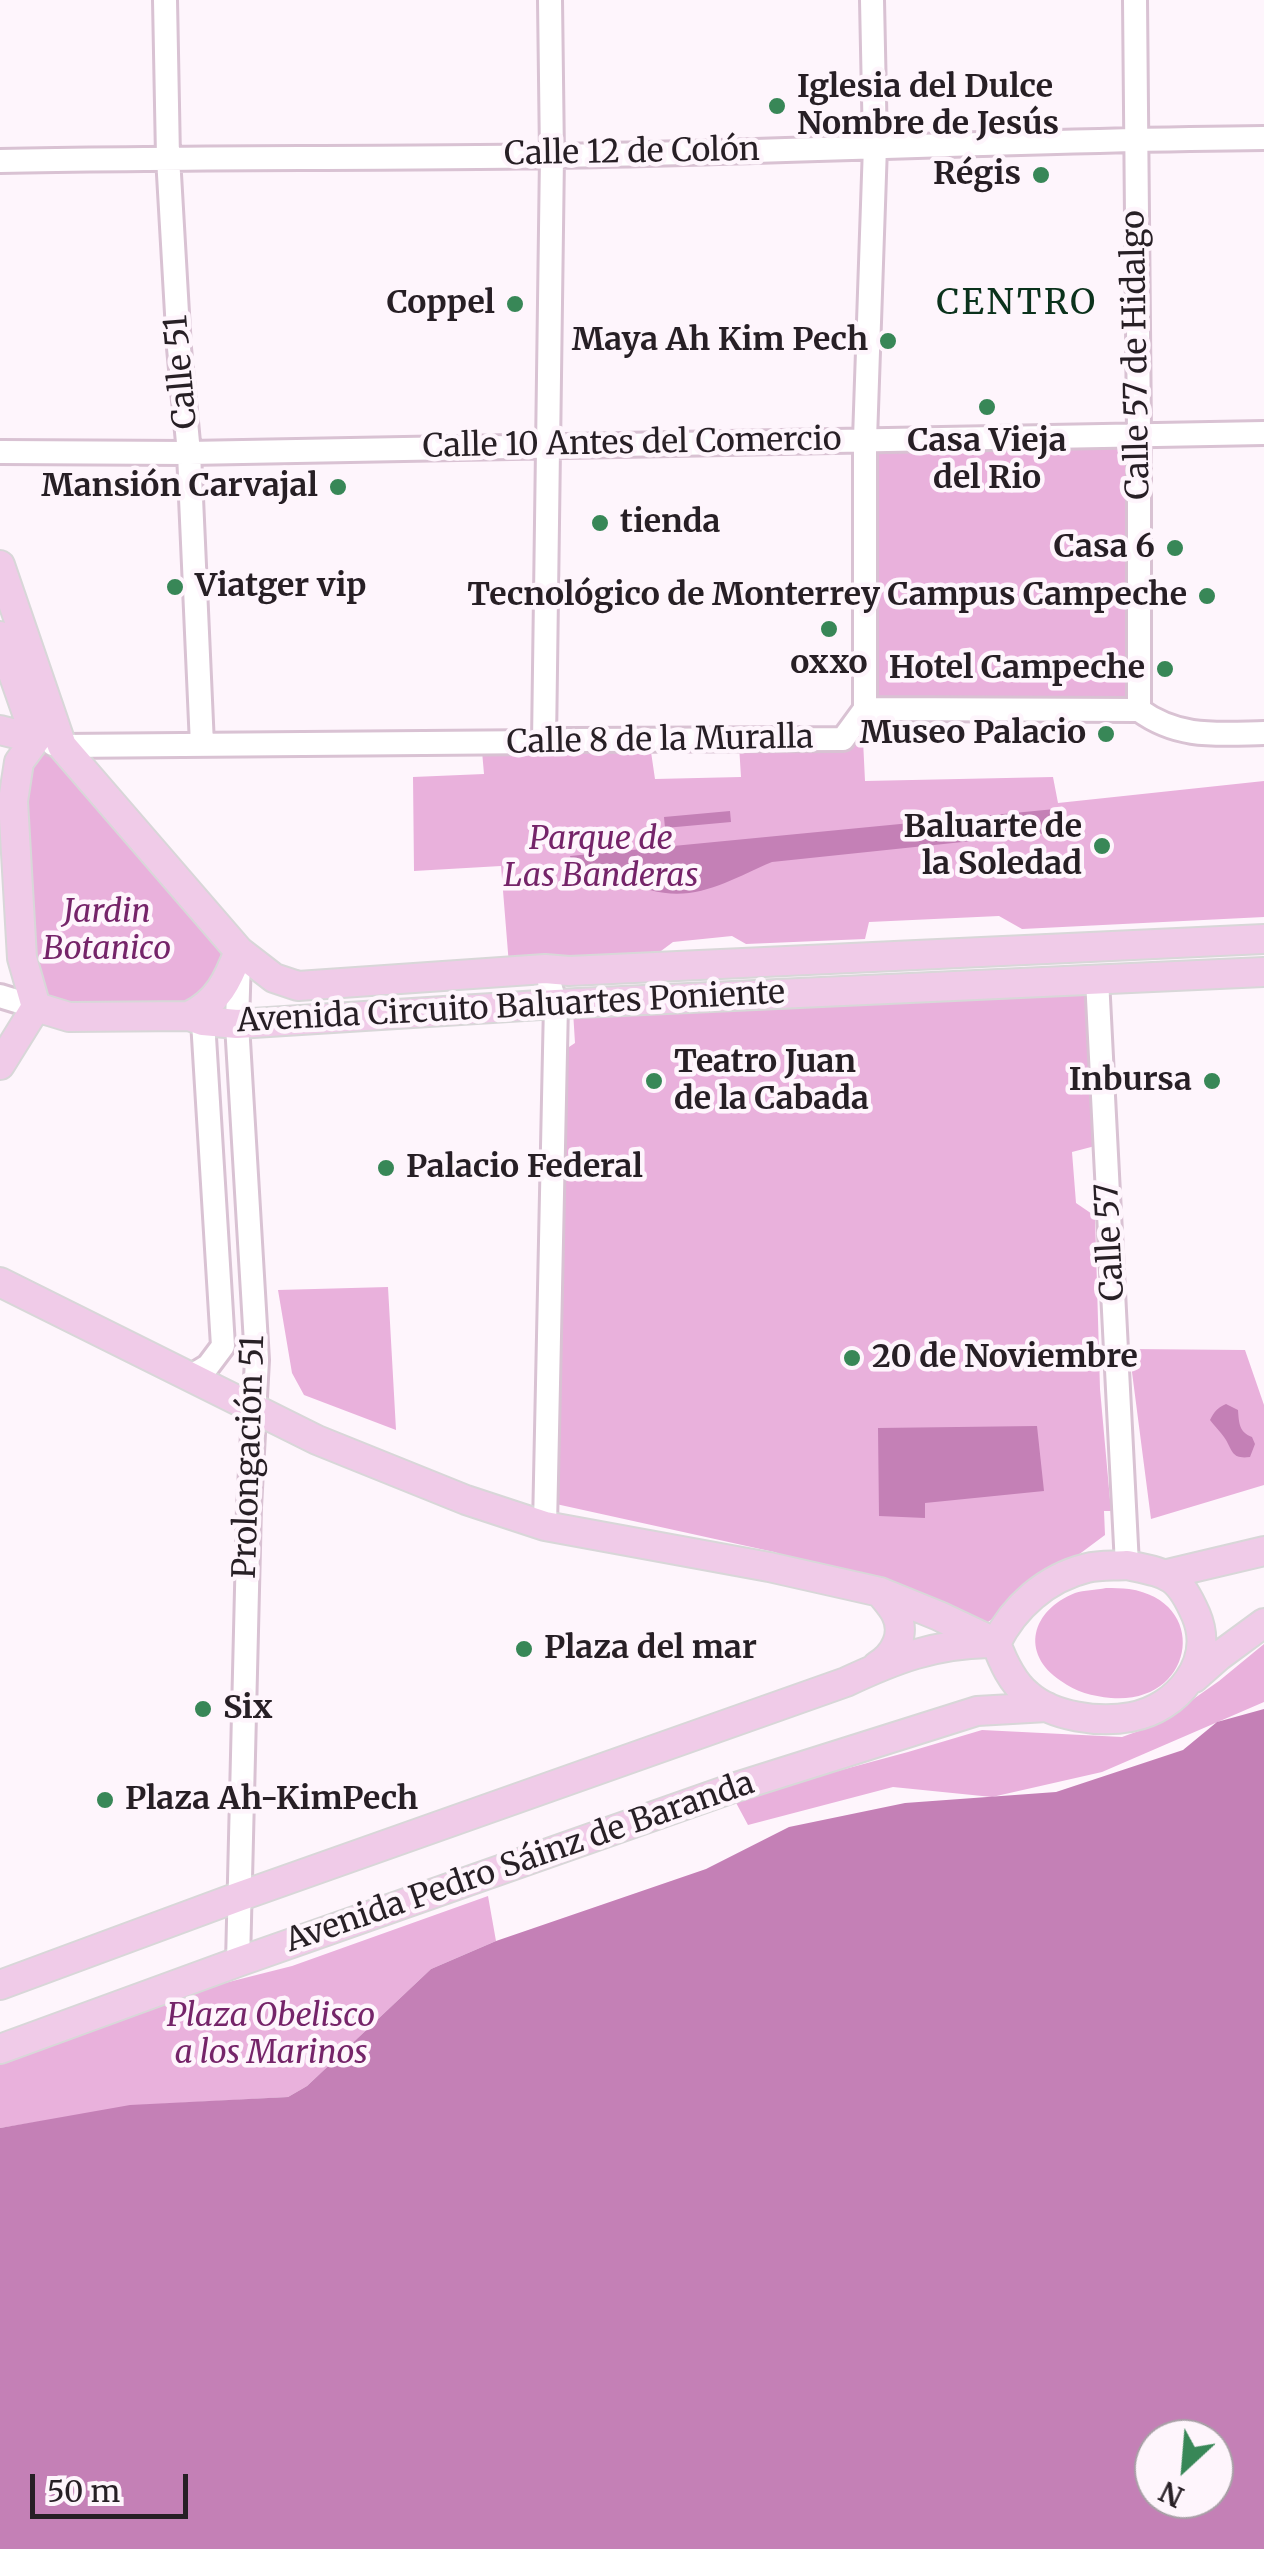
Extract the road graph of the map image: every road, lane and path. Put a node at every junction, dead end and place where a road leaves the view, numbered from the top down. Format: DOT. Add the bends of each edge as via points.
graph roads {
  1 [pos="164,0"];
  2 [pos="550,0"];
  3 [pos="872,0"];
  4 [pos="1135,0"];
  5 [pos="1264,138"];
  6 [pos="1135,139"];
  7 [pos="876,146"];
  8 [pos="552,156"];
  9 [pos="168,157"];
  10 [pos="0,161"];
  11 [pos="1264,433"];
  12 [pos="1139,434"];
  13 [pos="865,440"];
  14 [pos="547,446"];
  15 [pos="0,452"];
  16 [pos="189,453"];
  17 [pos="0,564"];
  18 [pos="0,636"];
  19 [pos="865,709"];
  20 [pos="1139,710"];
  21 [pos="1264,733"];
  22 [pos="0,734"];
  23 [pos="48,742"];
  24 [pos="544,742"];
  25 [pos="202,745"];
  26 [pos="1264,940"];
  27 [pos="239,951"];
  28 [pos="546,969"];
  29 [pos="1264,972"];
  30 [pos="1098,979"];
  31 [pos="0,996"];
  32 [pos="556,1004"];
  33 [pos="36,1006"];
  34 [pos="196,1018"];
  35 [pos="237,1024"];
  36 [pos="0,1065"];
  37 [pos="0,1282"];
  38 [pos="190,1377"];
  39 [pos="253,1409"];
  40 [pos="545,1526"];
  41 [pos="1264,1551"];
  42 [pos="1127,1565"];
  43 [pos="1167,1574"];
  44 [pos="880,1592"];
  45 [pos="1264,1623"];
  46 [pos="996,1643"];
  47 [pos="870,1670"];
  48 [pos="1189,1682"];
  49 [pos="1047,1707"];
  50 [pos="238,1897"];
  51 [pos="238,1962"];
  52 [pos="0,1985"];
  53 [pos="0,2049"];
  1 -- 9 [label="street, Calle 51"];
  2 -- 8 [label="street"];
  3 -- 7 [label="street"];
  4 -- 6 [label="street, Calle 57 de Hidalgo"];
  5 -- 6 [label="street, Calle 12 de Colón"];
  6 -- 7 [label="street, Calle 12 de Colón"];
  6 -- 12 [label="street, Calle 57 de Hidalgo"];
  7 -- 8 [label="street, Calle 12 de Colón"];
  7 -- 13 [label="street"];
  8 -- 9 [label="street, Calle 12 de Colón"];
  8 -- 14 [label="street"];
  9 -- 10 [label="street, Calle 12 de Colón"];
  9 -- 16 [label="street, Calle 51"];
  11 -- 12 [label="street, Calle 10 Antes del Comercio"];
  12 -- 13 [label="street, Calle 10 Antes del Comercio"];
  12 -- 20 [label="street, Calle 57 de Hidalgo"];
  13 -- 14 [label="street, Calle 10 Antes del Comercio"];
  13 -- 19 [label="street"];
  14 -- 16 [label="street, Calle 10 Antes del Comercio"];
  14 -- 24 [label="street"];
  15 -- 16 [label="street, Calle 10 Antes del Comercio"];
  16 -- 25 [label="street, Calle 51"];
  17 -- 23 [label="main road"];
  18 -- 23 [label="main road"];
  19 -- 20 [label="street"];
  19 -- 24 [label="street, Calle 8 de la Muralla" via="843,739"];
  20 -- 21 [label="street" via="1173,730"];
  22 -- 23 [label="main road"];
  23 -- 25 [label="street, Calle 8 de la Muralla"];
  23 -- 27 [label="main road, Avenida Circuito Baluartes Poniente"];
  23 -- 33 [label="main road" via="19,762 13,801 22,958"];
  24 -- 25 [label="street, Calle 8 de la Muralla"];
  26 -- 28 [label="main road, Avenida Circuito Baluartes Poniente"];
  27 -- 28 [label="main road, Avenida Circuito Baluartes Poniente" via="274,978 298,986"];
  27 -- 34 [label="main road" via="228,981"];
  27 -- 35 [label="street, Prolongación 51"];
  28 -- 32 [label="street"];
  29 -- 30 [label="main road, Avenida Circuito Baluartes Poniente"];
  30 -- 32 [label="main road, Avenida Circuito Baluartes Poniente"];
  30 -- 42 [label="street, Calle 57"];
  31 -- 33 [label="street"];
  32 -- 35 [label="main road, Avenida Circuito Baluartes Poniente"];
  32 -- 40 [label="street"];
  33 -- 34 [label="main road, Avenida Circuito Baluartes Poniente" via="68,1017"];
  33 -- 36 [label="main road"];
  34 -- 35 [label="main road, Avenida Circuito Baluartes Poniente"];
  34 -- 38 [label="street" via="223,1346"];
  35 -- 39 [label="street, Prolongación 51" via="257,1360"];
  37 -- 38 [label="main road"];
  38 -- 39 [label="main road"];
  39 -- 40 [label="main road" via="437,1489"];
  39 -- 50 [label="street, Prolongación 51"];
  40 -- 44 [label="main road"];
  41 -- 43 [label="main road"];
  42 -- 43 [label="main road"];
  42 -- 46 [label="main road" via="1087,1568 1050,1582 1006,1622"];
  43 -- 48 [label="main road" via="1186,1591 1200,1625 1198,1664"];
  44 -- 46 [label="main road"];
  44 -- 47 [label="main road" via="898,1617 899,1639 890,1658"];
  45 -- 48 [label="main road"];
  46 -- 47 [label="main road, Avenida Pedro Sáinz de Baranda" via="954,1644"];
  46 -- 49 [label="main road" via="1016,1682"];
  47 -- 50 [label="main road, Avenida Pedro Sáinz de Baranda"];
  48 -- 49 [label="main road" via="1161,1706 1134,1717 1106,1719"];
  49 -- 51 [label="main road, Avenida Pedro Sáinz de Baranda" via="976,1711 868,1744"];
  50 -- 51 [label="street, Prolongación 51"];
  50 -- 52 [label="main road, Avenida Pedro Sáinz de Baranda"];
  51 -- 53 [label="main road, Avenida Pedro Sáinz de Baranda"];
}
